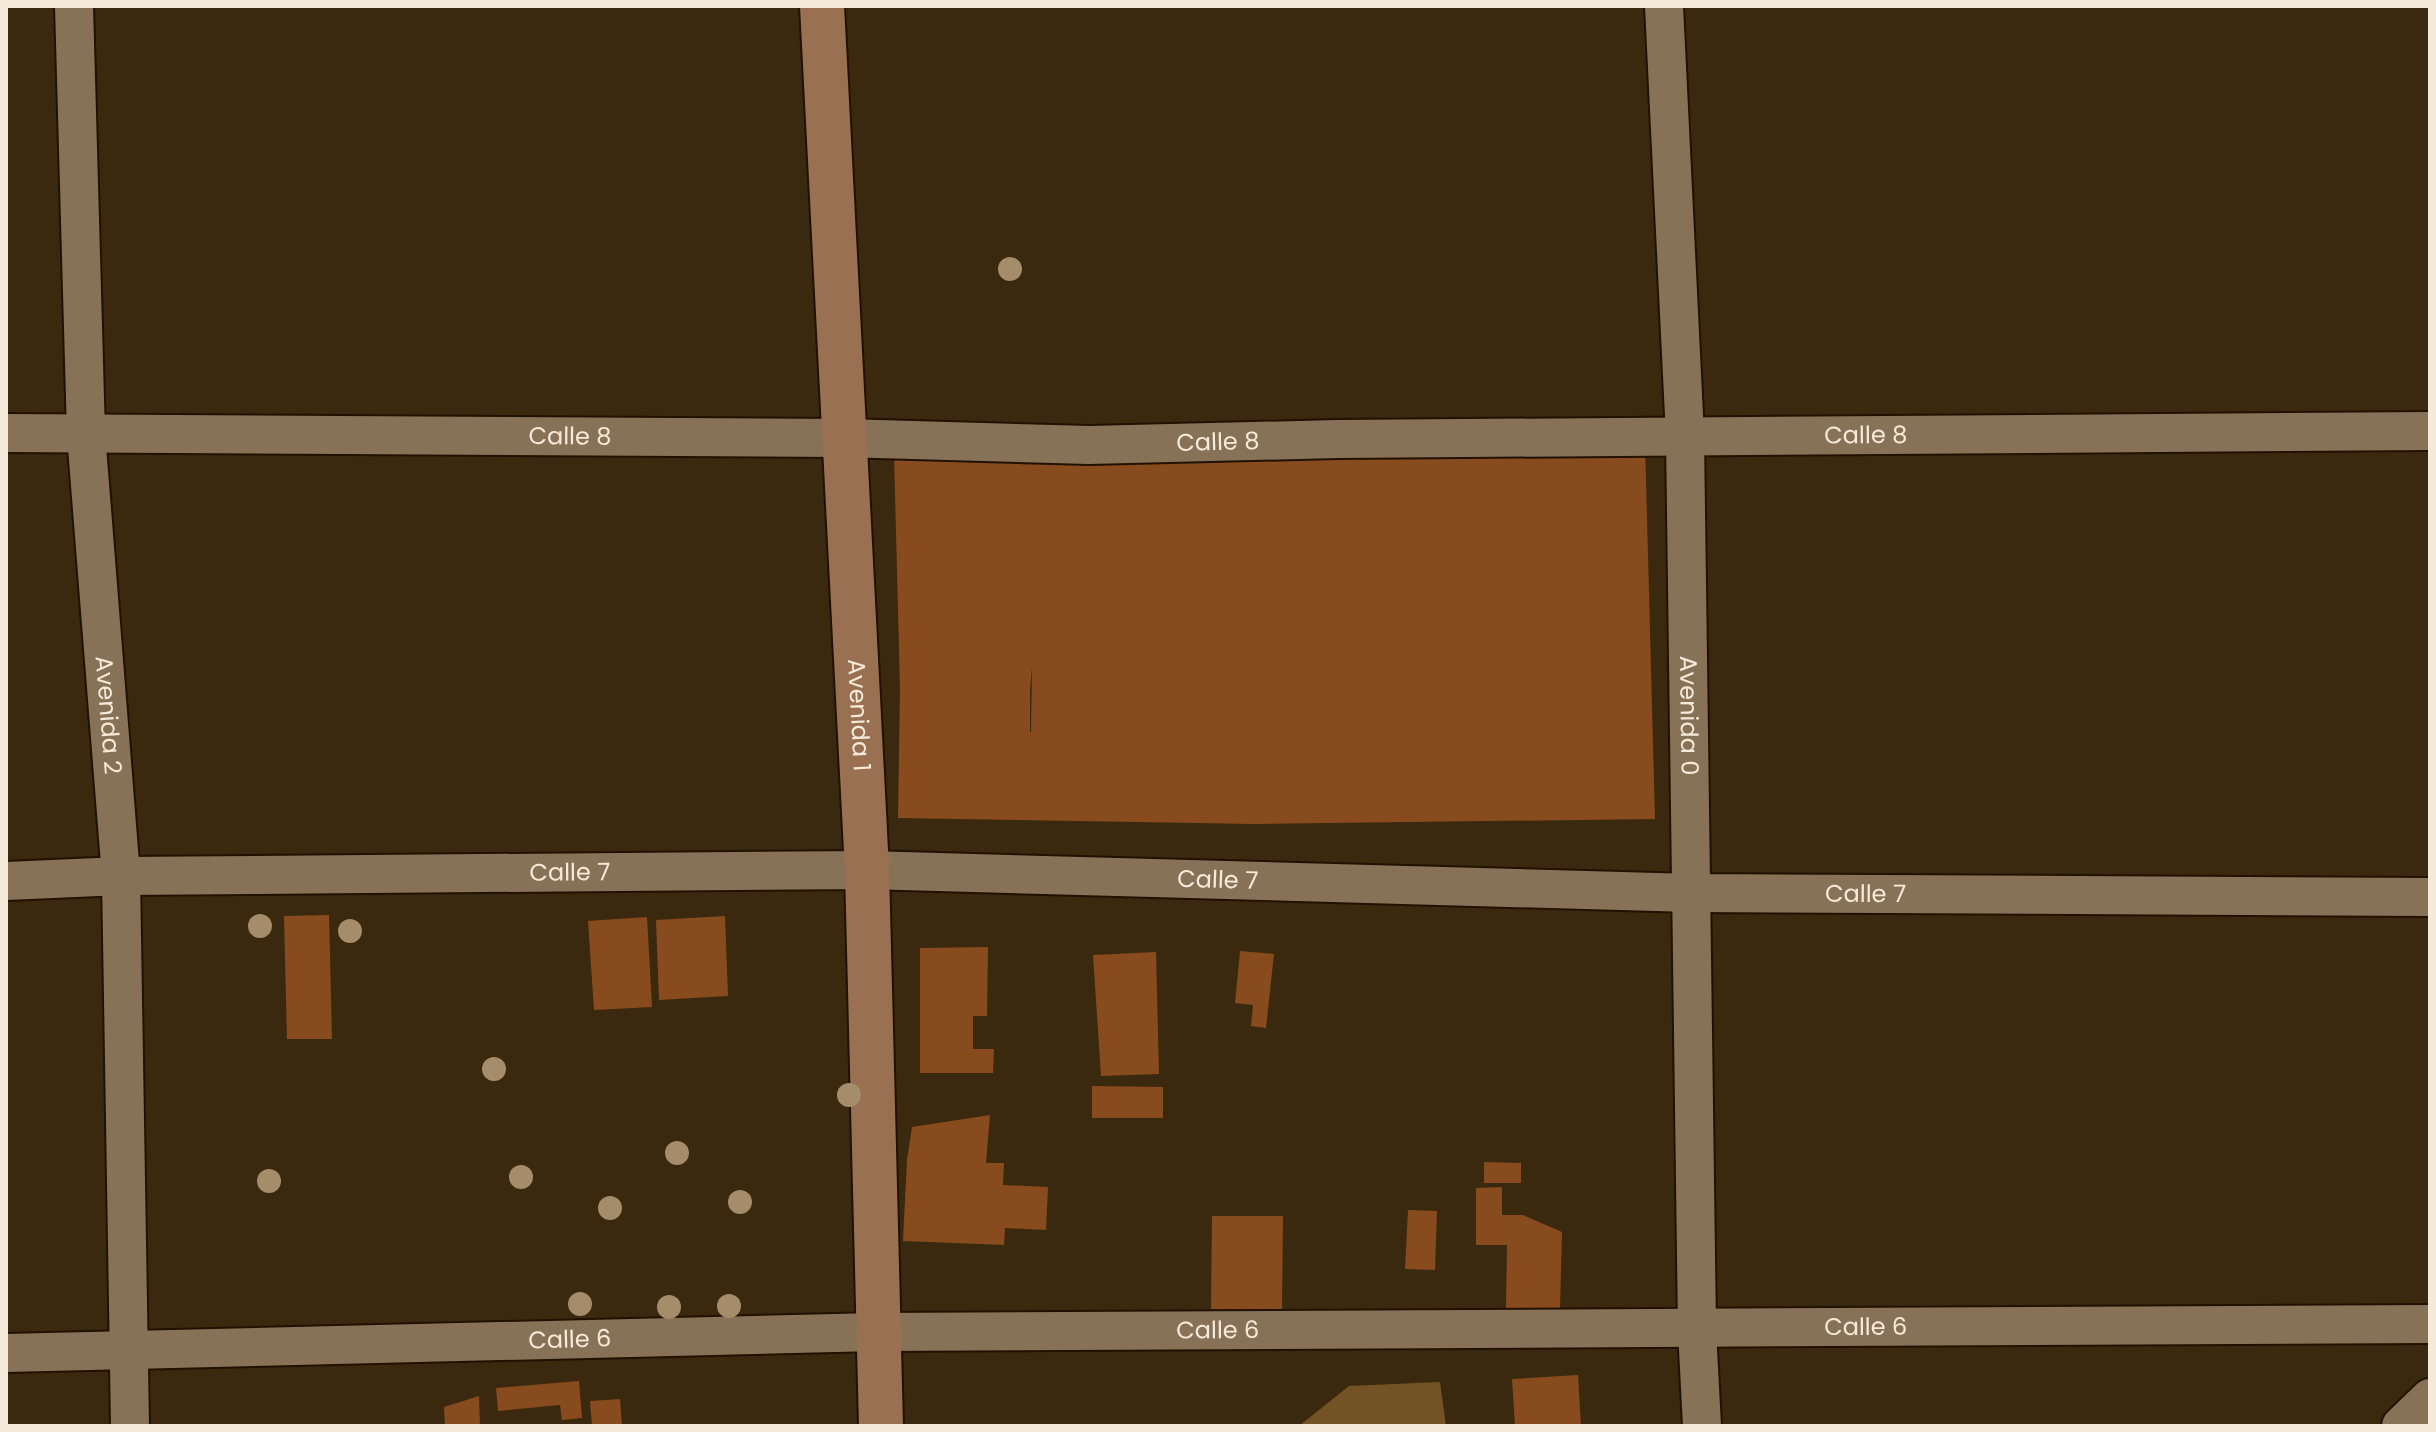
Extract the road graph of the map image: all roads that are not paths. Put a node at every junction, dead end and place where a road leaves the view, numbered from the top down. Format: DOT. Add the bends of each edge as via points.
graph roads {
  1 [pos="74,6"];
  2 [pos="822,6"];
  3 [pos="1664,6"];
  4 [pos="2430,431"];
  5 [pos="6,433"];
  6 [pos="86,434"];
  7 [pos="1685,436"];
  8 [pos="843,438"];
  9 [pos="867,870"];
  10 [pos="121,876"];
  11 [pos="6,881"];
  12 [pos="1692,893"];
  13 [pos="2430,897"];
  14 [pos="2430,1324"];
  15 [pos="1697,1330"];
  16 [pos="877,1332"];
  17 [pos="130,1351"];
  18 [pos="6,1353"];
  19 [pos="2430,1398"];
  20 [pos="130,1426"];
  21 [pos="881,1426"];
  22 [pos="1702,1426"];
  23 [pos="2401,1426"];
  1 -- 6 [label="street, Avenida 2"];
  2 -- 8 [label="street, Avenida 1"];
  3 -- 7 [label="street, Avenida 0"];
  4 -- 7 [label="street, Calle 8"];
  5 -- 6 [label="street, Calle 8"];
  6 -- 8 [label="street, Calle 8"];
  6 -- 10 [label="street, Avenida 2"];
  7 -- 8 [label="street, Calle 8" via="1089,445"];
  7 -- 12 [label="street, Avenida 0"];
  8 -- 9 [label="street, Avenida 1"];
  9 -- 10 [label="street, Calle 7"];
  9 -- 12 [label="street, Calle 7"];
  9 -- 16 [label="street, Avenida 1"];
  10 -- 11 [label="street, Calle 7"];
  10 -- 17 [label="street, Avenida 2"];
  12 -- 13 [label="street, Calle 7"];
  12 -- 15 [label="street, Avenida 0"];
  14 -- 15 [label="street, Calle 6"];
  15 -- 16 [label="street, Calle 6"];
  15 -- 22 [label="street, Avenida 0"];
  16 -- 17 [label="street, Calle 6"];
  16 -- 21 [label="street, Avenida 1"];
  17 -- 18 [label="street, Calle 6"];
  17 -- 20 [label="street, Avenida 2"];
  19 -- 23 [label="street"];
}
